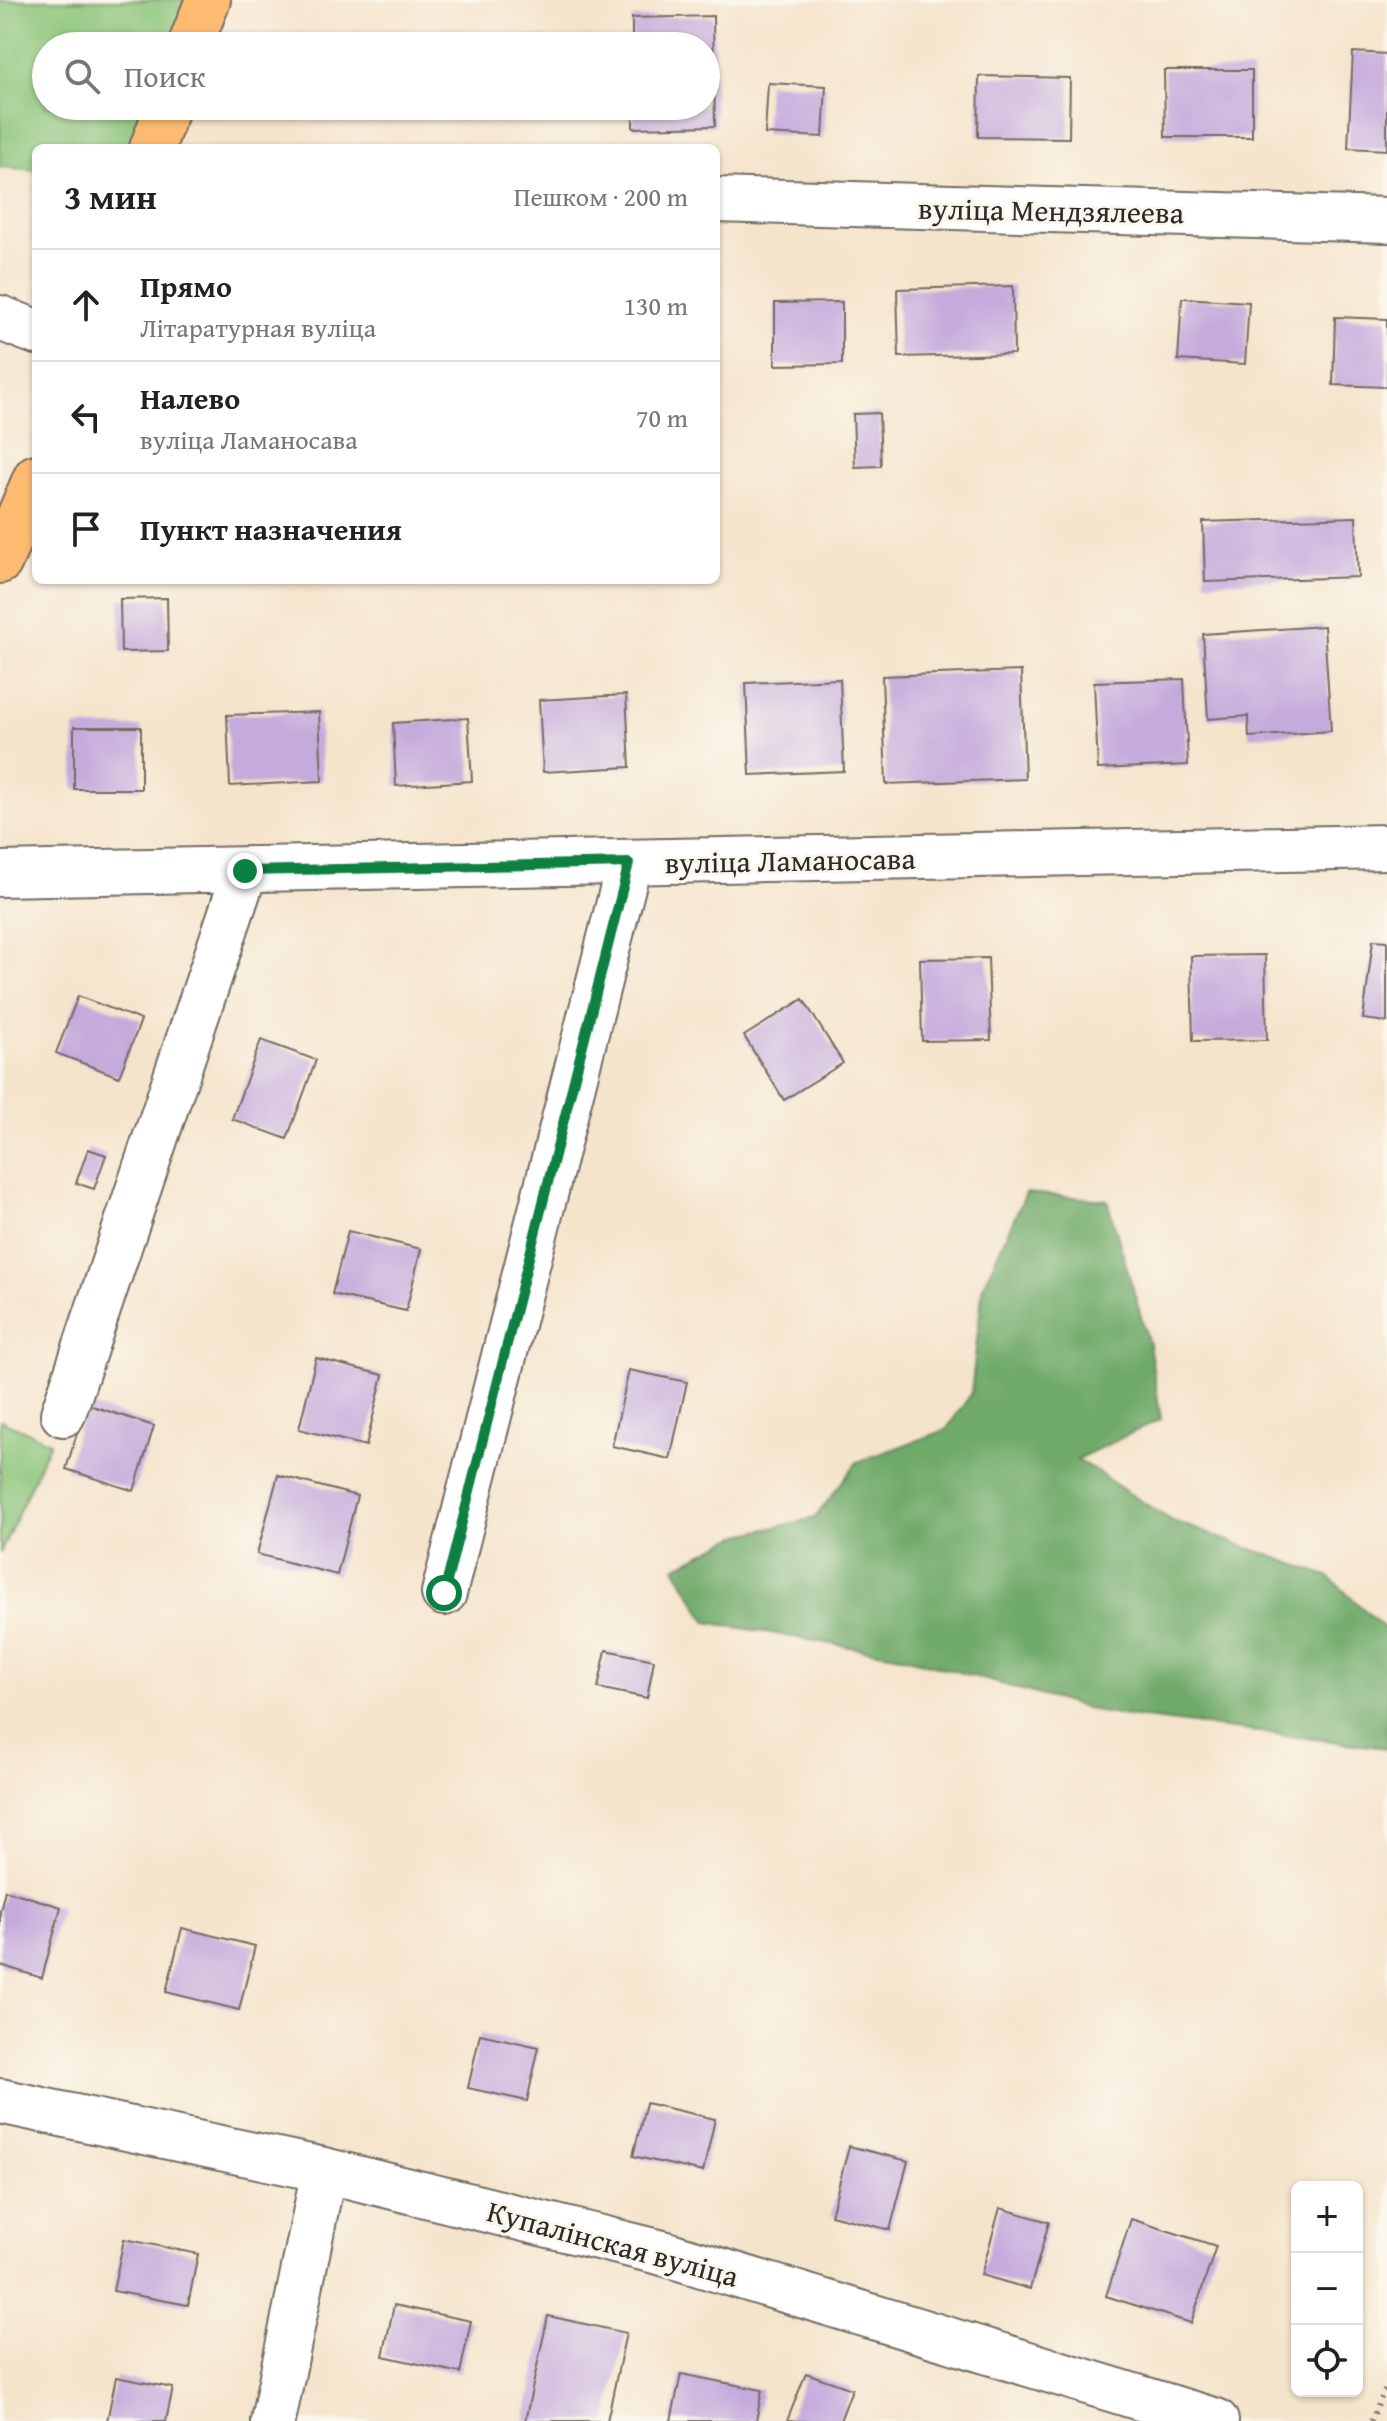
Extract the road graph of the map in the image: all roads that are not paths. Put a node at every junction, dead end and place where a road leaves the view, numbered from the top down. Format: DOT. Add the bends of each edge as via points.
graph roads {
  1 [pos="208,0"];
  2 [pos="195,32"];
  3 [pos="163,120"];
  4 [pos="154,144"];
  5 [pos="720,200"];
  6 [pos="1387,220"];
  7 [pos="0,318"];
  8 [pos="32,330"];
  9 [pos="32,486"];
  10 [pos="0,561"];
  11 [pos="1387,847"];
  12 [pos="629,863"];
  13 [pos="245,871"];
  14 [pos="0,874"];
  15 [pos="63,1414"];
  16 [pos="444,1593"];
  17 [pos="0,2101"];
  18 [pos="324,2170"];
  19 [pos="273,2421"];
  20 [pos="1216,2421"];
  1 -- 2 [label="main road"];
  3 -- 4 [label="main road"];
  5 -- 6 [label="street, вуліца Мендзялеева"];
  7 -- 8 [label="street"];
  9 -- 10 [label="main road"];
  11 -- 12 [label="street, вуліца Ламаносава"];
  12 -- 13 [label="street, вуліца Ламаносава"];
  12 -- 16 [label="street"];
  13 -- 14 [label="street, вуліца Ламаносава"];
  13 -- 15 [label="street"];
  17 -- 18 [label="street, Купалінская вуліца"];
  18 -- 19 [label="street"];
  18 -- 20 [label="street, Купалінская вуліца" via="663,2253"];
}
